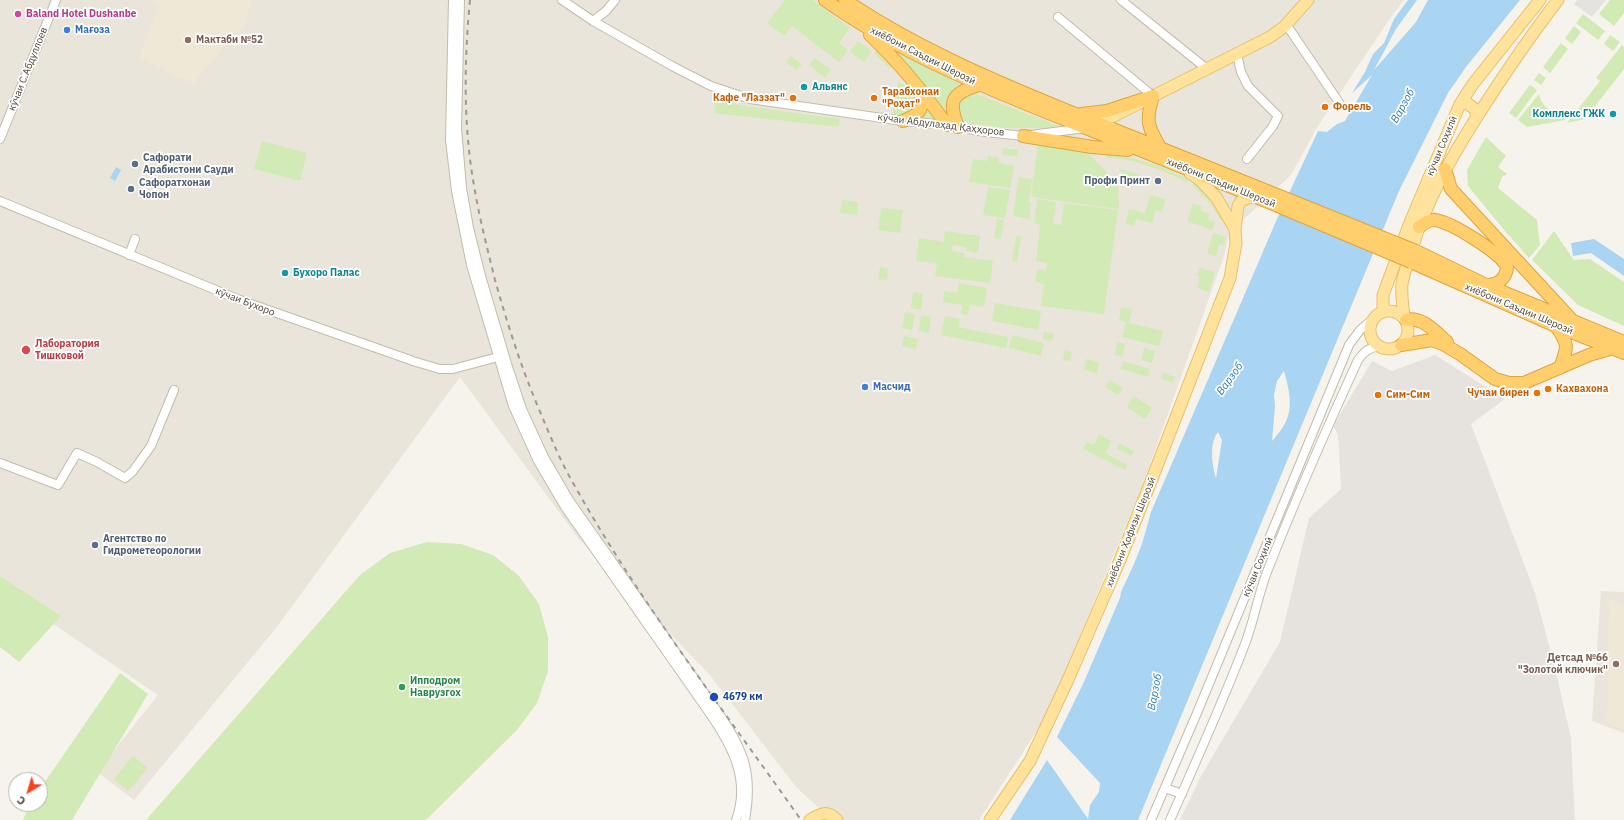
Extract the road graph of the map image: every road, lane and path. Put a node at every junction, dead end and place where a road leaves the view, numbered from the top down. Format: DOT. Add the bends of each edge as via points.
graph roads {
  1 [pos="56,0"];
  2 [pos="453,0"];
  3 [pos="460,0"];
  4 [pos="562,0"];
  5 [pos="615,0"];
  6 [pos="825,0"];
  7 [pos="845,0"];
  8 [pos="1121,0"];
  9 [pos="1308,0"];
  10 [pos="1540,0"];
  11 [pos="1558,0"];
  12 [pos="1058,17"];
  13 [pos="593,21"];
  14 [pos="856,22"];
  15 [pos="1286,24"];
  16 [pos="1237,54"];
  17 [pos="1488,64"];
  18 [pos="1207,69"];
  19 [pos="1502,79"];
  20 [pos="978,85"];
  21 [pos="919,88"];
  22 [pos="1153,96"];
  23 [pos="1340,104"];
  24 [pos="1460,104"];
  25 [pos="1077,114"];
  26 [pos="1476,118"];
  27 [pos="903,121"];
  28 [pos="1099,124"];
  29 [pos="953,126"];
  30 [pos="1085,128"];
  31 [pos="1023,136"];
  32 [pos="0,139"];
  33 [pos="1161,149"];
  34 [pos="1139,151"];
  35 [pos="1247,159"];
  36 [pos="1187,164"];
  37 [pos="1445,169"];
  38 [pos="1253,196"];
  39 [pos="0,201"];
  40 [pos="1280,202"];
  41 [pos="1418,227"];
  42 [pos="1235,229"];
  43 [pos="135,239"];
  44 [pos="129,255"];
  45 [pos="1413,257"];
  46 [pos="1486,285"];
  47 [pos="1382,311"];
  48 [pos="1405,318"];
  49 [pos="1373,319"];
  50 [pos="1574,322"];
  51 [pos="1556,326"];
  52 [pos="1624,342"];
  53 [pos="1379,346"];
  54 [pos="1401,346"];
  55 [pos="1613,348"];
  56 [pos="1624,353"];
  57 [pos="1460,354"];
  58 [pos="498,357"];
  59 [pos="1560,368"];
  60 [pos="174,390"];
  61 [pos="0,463"];
  62 [pos="633,598"];
  63 [pos="689,677"];
  64 [pos="1165,788"];
  65 [pos="1182,794"];
  66 [pos="736,820"];
  67 [pos="745,820"];
  68 [pos="810,820"];
  69 [pos="837,820"];
  70 [pos="990,820"];
  71 [pos="1151,820"];
  72 [pos="1170,820"];
  1 -- 32 [label="street, кӯчаи С.Абдуллоев"];
  2 -- 58 [label="street" via="450,111 452,169 465,243"];
  3 -- 62 [label="street" via="457,128 460,179 474,251 502,348 522,409 548,465"];
  4 -- 13 [label="street, кӯчаи Абдулаҳад Қаҳҳоров"];
  5 -- 13 [label="street" via="606,12"];
  6 -- 14 [label="highway, хиёбони Саъдии Шерозӣ"];
  7 -- 25 [label="highway, хиёбони Саъдии Шерозӣ" via="874,20 953,62"];
  8 -- 18 [label="street"];
  9 -- 15 [label="main road, кӯчаи Абдулаҳад Қаҳҳоров"];
  10 -- 17 [label="main road, кӯчаи Соҳилӣ"];
  11 -- 19 [label="main road, кӯчаи Соҳилӣ"];
  12 -- 22 [label="street"];
  13 -- 27 [label="street, кӯчаи Абдулаҳад Қаҳҳоров" via="708,84 750,99"];
  14 -- 20 [label="highway, хиёбони Саъдии Шерозӣ" via="913,54"];
  14 -- 21 [label="highway"];
  15 -- 16 [label="main road, кӯчаи Абдулаҳад Қаҳҳоров"];
  15 -- 23 [label="street"];
  16 -- 18 [label="main road, кӯчаи Абдулаҳад Қаҳҳоров"];
  16 -- 35 [label="street" via="1241,72 1248,86 1278,116"];
  17 -- 19 [label="main road" via="1494,64 1500,70"];
  17 -- 24 [label="main road, кӯчаи Соҳилӣ"];
  18 -- 22 [label="main road, кӯчаи Абдулаҳад Қаҳҳоров"];
  19 -- 26 [label="main road, кӯчаи Соҳилӣ"];
  20 -- 29 [label="highway" via="955,98 952,105"];
  20 -- 30 [label="highway, хиёбони Саъдии Шерозӣ"];
  21 -- 27 [label="highway" via="923,102 920,110"];
  21 -- 29 [label="highway"];
  22 -- 25 [label="highway" via="1106,112"];
  22 -- 28 [label="main road, кӯчаи Абдулаҳад Қаҳҳоров"];
  22 -- 33 [label="highway" via="1148,114 1151,132"];
  24 -- 26 [label="main road" via="1467,103 1476,110"];
  24 -- 47 [label="main road, кӯчаи Соҳилӣ" via="1409,225 1383,295"];
  25 -- 28 [label="highway, хиёбони Саъдии Шерозӣ"];
  26 -- 37 [label="main road, кӯчаи Соҳилӣ"];
  27 -- 29 [label="street, кӯчаи Абдулаҳад Қаҳҳоров"];
  28 -- 30 [label="main road, кӯчаи Абдулаҳад Қаҳҳоров"];
  28 -- 33 [label="highway, хиёбони Саъдии Шерозӣ"];
  29 -- 31 [label="street, кӯчаи Абдулаҳад Қаҳҳоров"];
  30 -- 31 [label="street, кӯчаи Абдулаҳад Қаҳҳоров"];
  30 -- 34 [label="highway, хиёбони Саъдии Шерозӣ"];
  31 -- 34 [label="highway"];
  33 -- 36 [label="highway, хиёбони Саъдии Шерозӣ"];
  34 -- 36 [label="highway, хиёбони Саъдии Шерозӣ"];
  36 -- 38 [label="highway, хиёбони Саъдии Шерозӣ"];
  36 -- 40 [label="highway, хиёбони Саъдии Шерозӣ"];
  36 -- 42 [label="main road" via="1216,197"];
  37 -- 41 [label="main road, кӯчаи Соҳилӣ"];
  37 -- 50 [label="highway" via="1451,189"];
  38 -- 40 [label="highway, хиёбони Саъдии Шерозӣ"];
  38 -- 42 [label="main road, хиёбони Ҳофизи Шерозӣ" via="1241,201 1238,206"];
  39 -- 44 [label="street, кӯчаи Бухоро"];
  40 -- 45 [label="highway, хиёбони Саъдии Шерозӣ, bridge"];
  41 -- 46 [label="highway" via="1430,220 1452,225 1501,258 1507,267 1505,277 1494,285"];
  41 -- 48 [label="main road, кӯчаи Соҳилӣ" via="1402,282 1401,295"];
  42 -- 70 [label="main road, хиёбони Ҳофизи Шерозӣ" via="1234,260 1223,298 1120,560 1030,761"];
  43 -- 44 [label="street"];
  44 -- 58 [label="street, кӯчаи Бухоро" via="273,312 440,369 453,369"];
  45 -- 46 [label="highway, хиёбони Саъдии Шерозӣ"];
  45 -- 51 [label="highway, хиёбони Саъдии Шерозӣ"];
  46 -- 50 [label="highway, хиёбони Саъдии Шерозӣ"];
  47 -- 48 [label="main road" via="1394,311"];
  47 -- 49 [label="main road"];
  48 -- 54 [label="main road" via="1408,336"];
  48 -- 57 [label="highway" via="1423,322"];
  49 -- 53 [label="main road" via="1370,334"];
  49 -- 64 [label="street, кӯчаи Соҳилӣ" via="1360,330 1349,346"];
  50 -- 52 [label="highway, хиёбони Саъдии Шерозӣ"];
  51 -- 55 [label="highway, хиёбони Саъдии Шерозӣ"];
  51 -- 59 [label="highway" via="1565,340 1567,349"];
  53 -- 54 [label="main road" via="1386,349"];
  53 -- 65 [label="street, кӯчаи Соҳилӣ" via="1364,352 1358,360 1329,424 1266,573 1253,623"];
  54 -- 57 [label="highway" via="1432,340"];
  55 -- 56 [label="highway, хиёбони Саъдии Шерозӣ"];
  55 -- 59 [label="highway"];
  57 -- 59 [label="highway" via="1495,379 1509,383 1524,383"];
  58 -- 62 [label="street" via="516,412 544,472 570,515"];
  60 -- 61 [label="street" via="151,446 126,478 77,453 58,485"];
  62 -- 63 [label="street"];
  63 -- 66 [label="street" via="736,760 742,792"];
  63 -- 67 [label="street" via="728,728 743,757 749,789"];
  64 -- 65 [label="street"];
  64 -- 71 [label="street, кӯчаи Соҳилӣ"];
  65 -- 72 [label="street, кӯчаи Соҳилӣ"];
  68 -- 69 [label="main road" via="824,813"];
}
